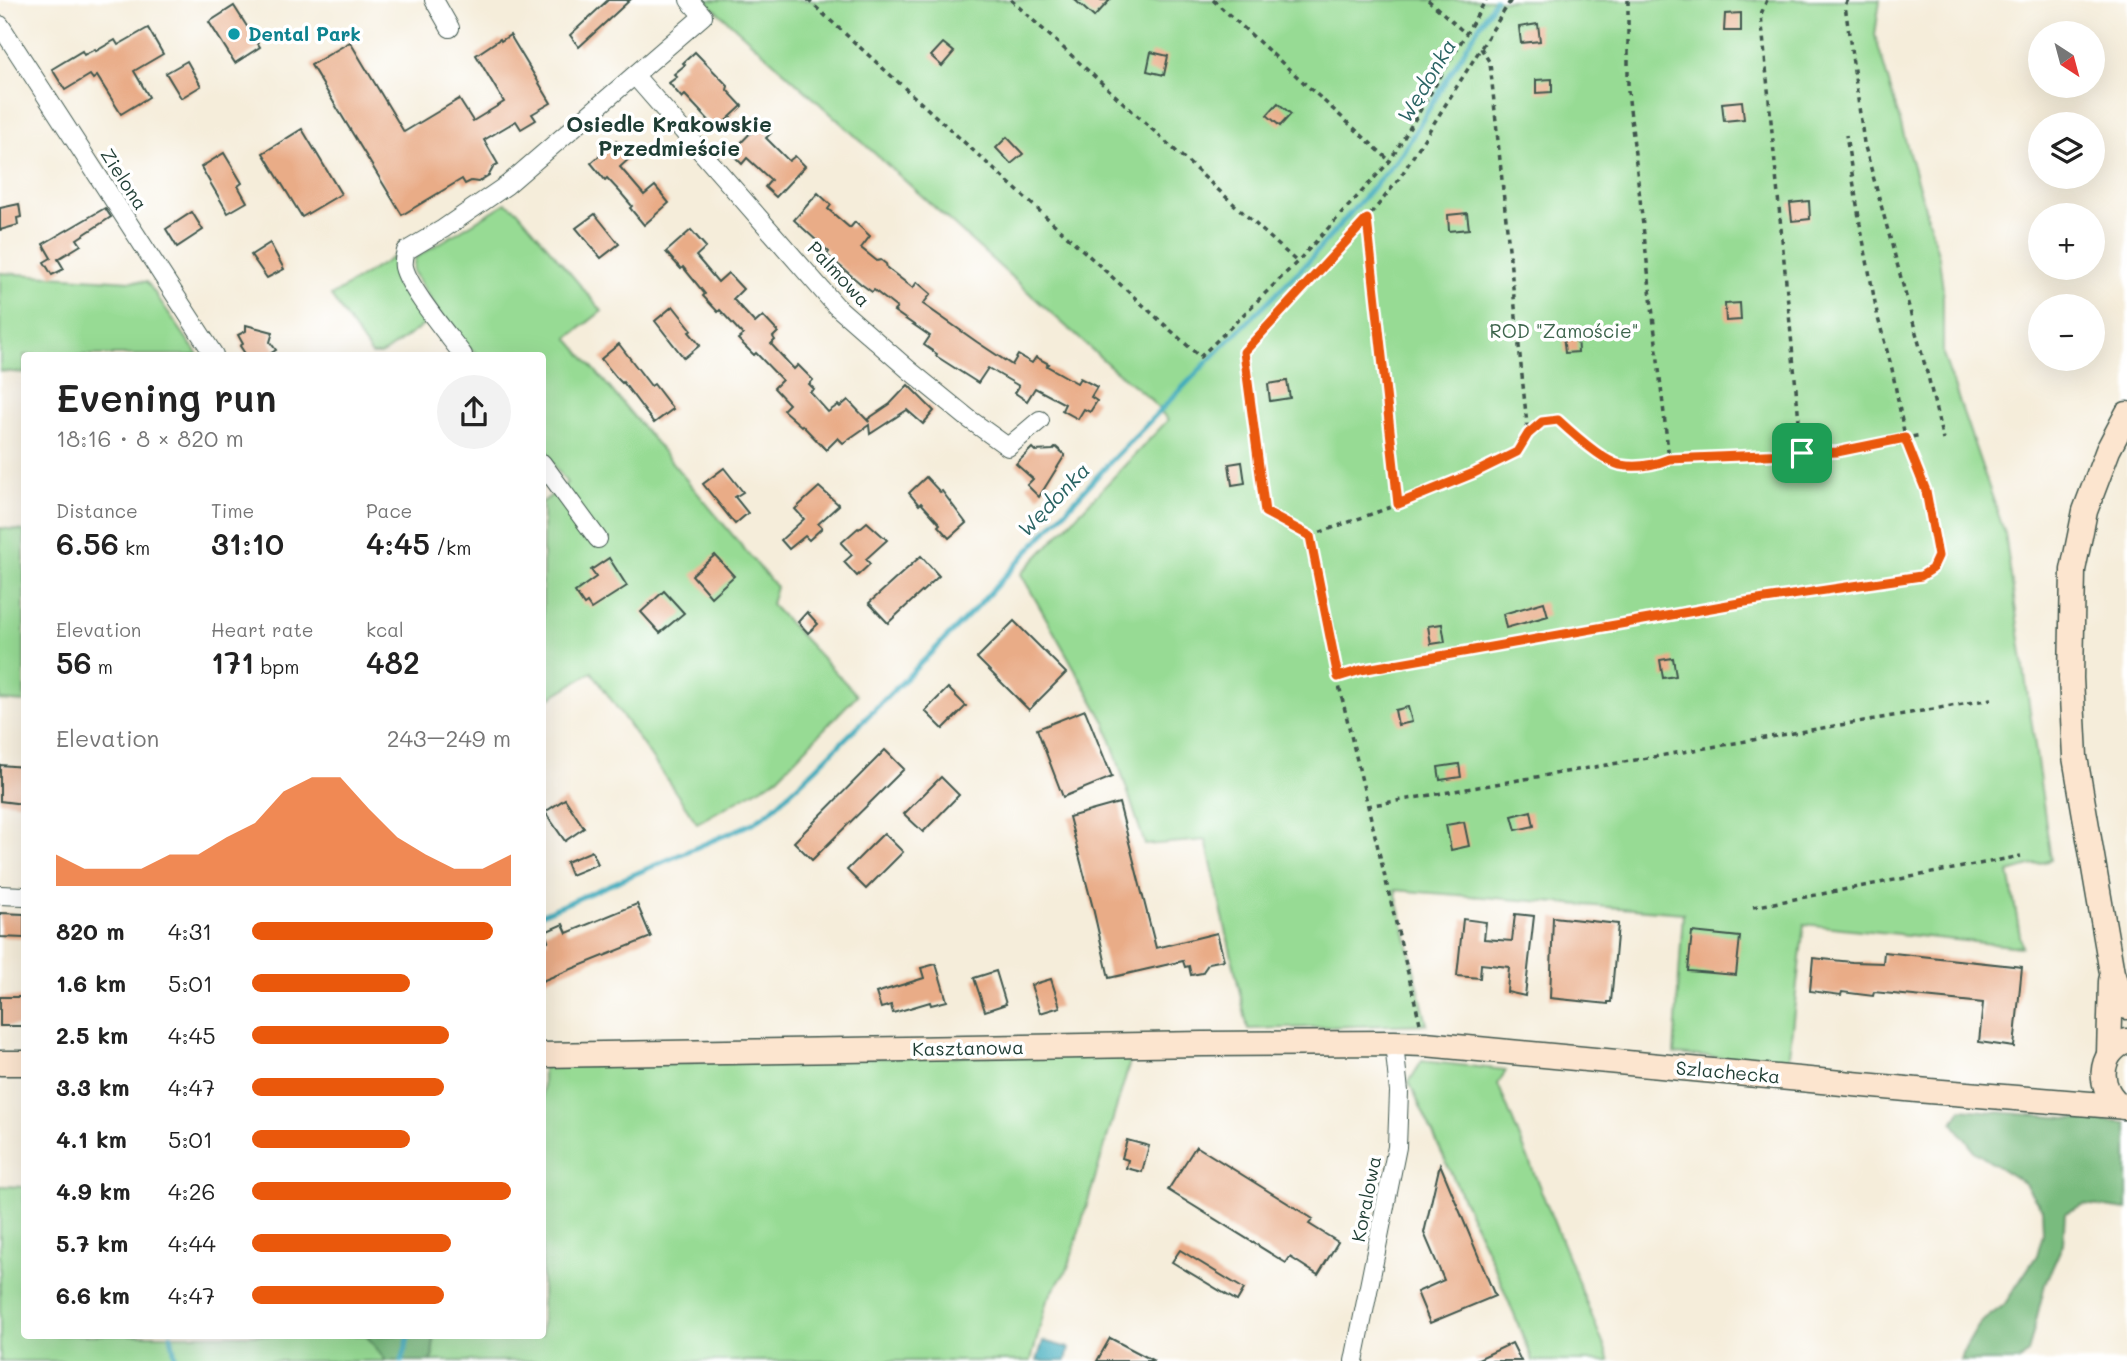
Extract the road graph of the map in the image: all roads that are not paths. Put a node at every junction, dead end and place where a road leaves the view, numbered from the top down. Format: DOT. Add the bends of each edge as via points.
graph roads {
  1 [pos="434,0"];
  2 [pos="689,0"];
  3 [pos="0,25"];
  4 [pos="450,28"];
  5 [pos="635,76"];
  6 [pos="212,352"];
  7 [pos="461,352"];
  8 [pos="2127,414"];
  9 [pos="1040,420"];
  10 [pos="546,468"];
  11 [pos="598,539"];
  12 [pos="0,895"];
  13 [pos="21,896"];
  14 [pos="2112,973"];
  15 [pos="2127,1007"];
  16 [pos="1394,1043"];
  17 [pos="546,1055"];
  18 [pos="2113,1055"];
  19 [pos="0,1063"];
  20 [pos="21,1063"];
  21 [pos="2061,1101"];
  22 [pos="2125,1107"];
  23 [pos="1354,1361"];
  1 -- 4 [label="street"];
  2 -- 5 [label="street" via="703,16"];
  3 -- 6 [label="street, Zielona"];
  5 -- 7 [label="street" via="506,185 406,251 405,270"];
  5 -- 9 [label="street, Palmowa" via="836,306 909,370 1008,447"];
  8 -- 14 [label="street" via="2085,511 2073,570 2075,757"];
  10 -- 11 [label="street"];
  12 -- 13 [label="street"];
  14 -- 15 [label="street"];
  14 -- 18 [label="street"];
  16 -- 17 [label="street, Kasztanowa"];
  16 -- 21 [label="street, Szlachecka"];
  16 -- 23 [label="street, Koralowa" via="1399,1092 1397,1147"];
  18 -- 21 [label="street" via="2087,1086"];
  18 -- 22 [label="street" via="2103,1078 2109,1095"];
  19 -- 20 [label="street"];
  21 -- 22 [label="street, Szlachecka"];
}
